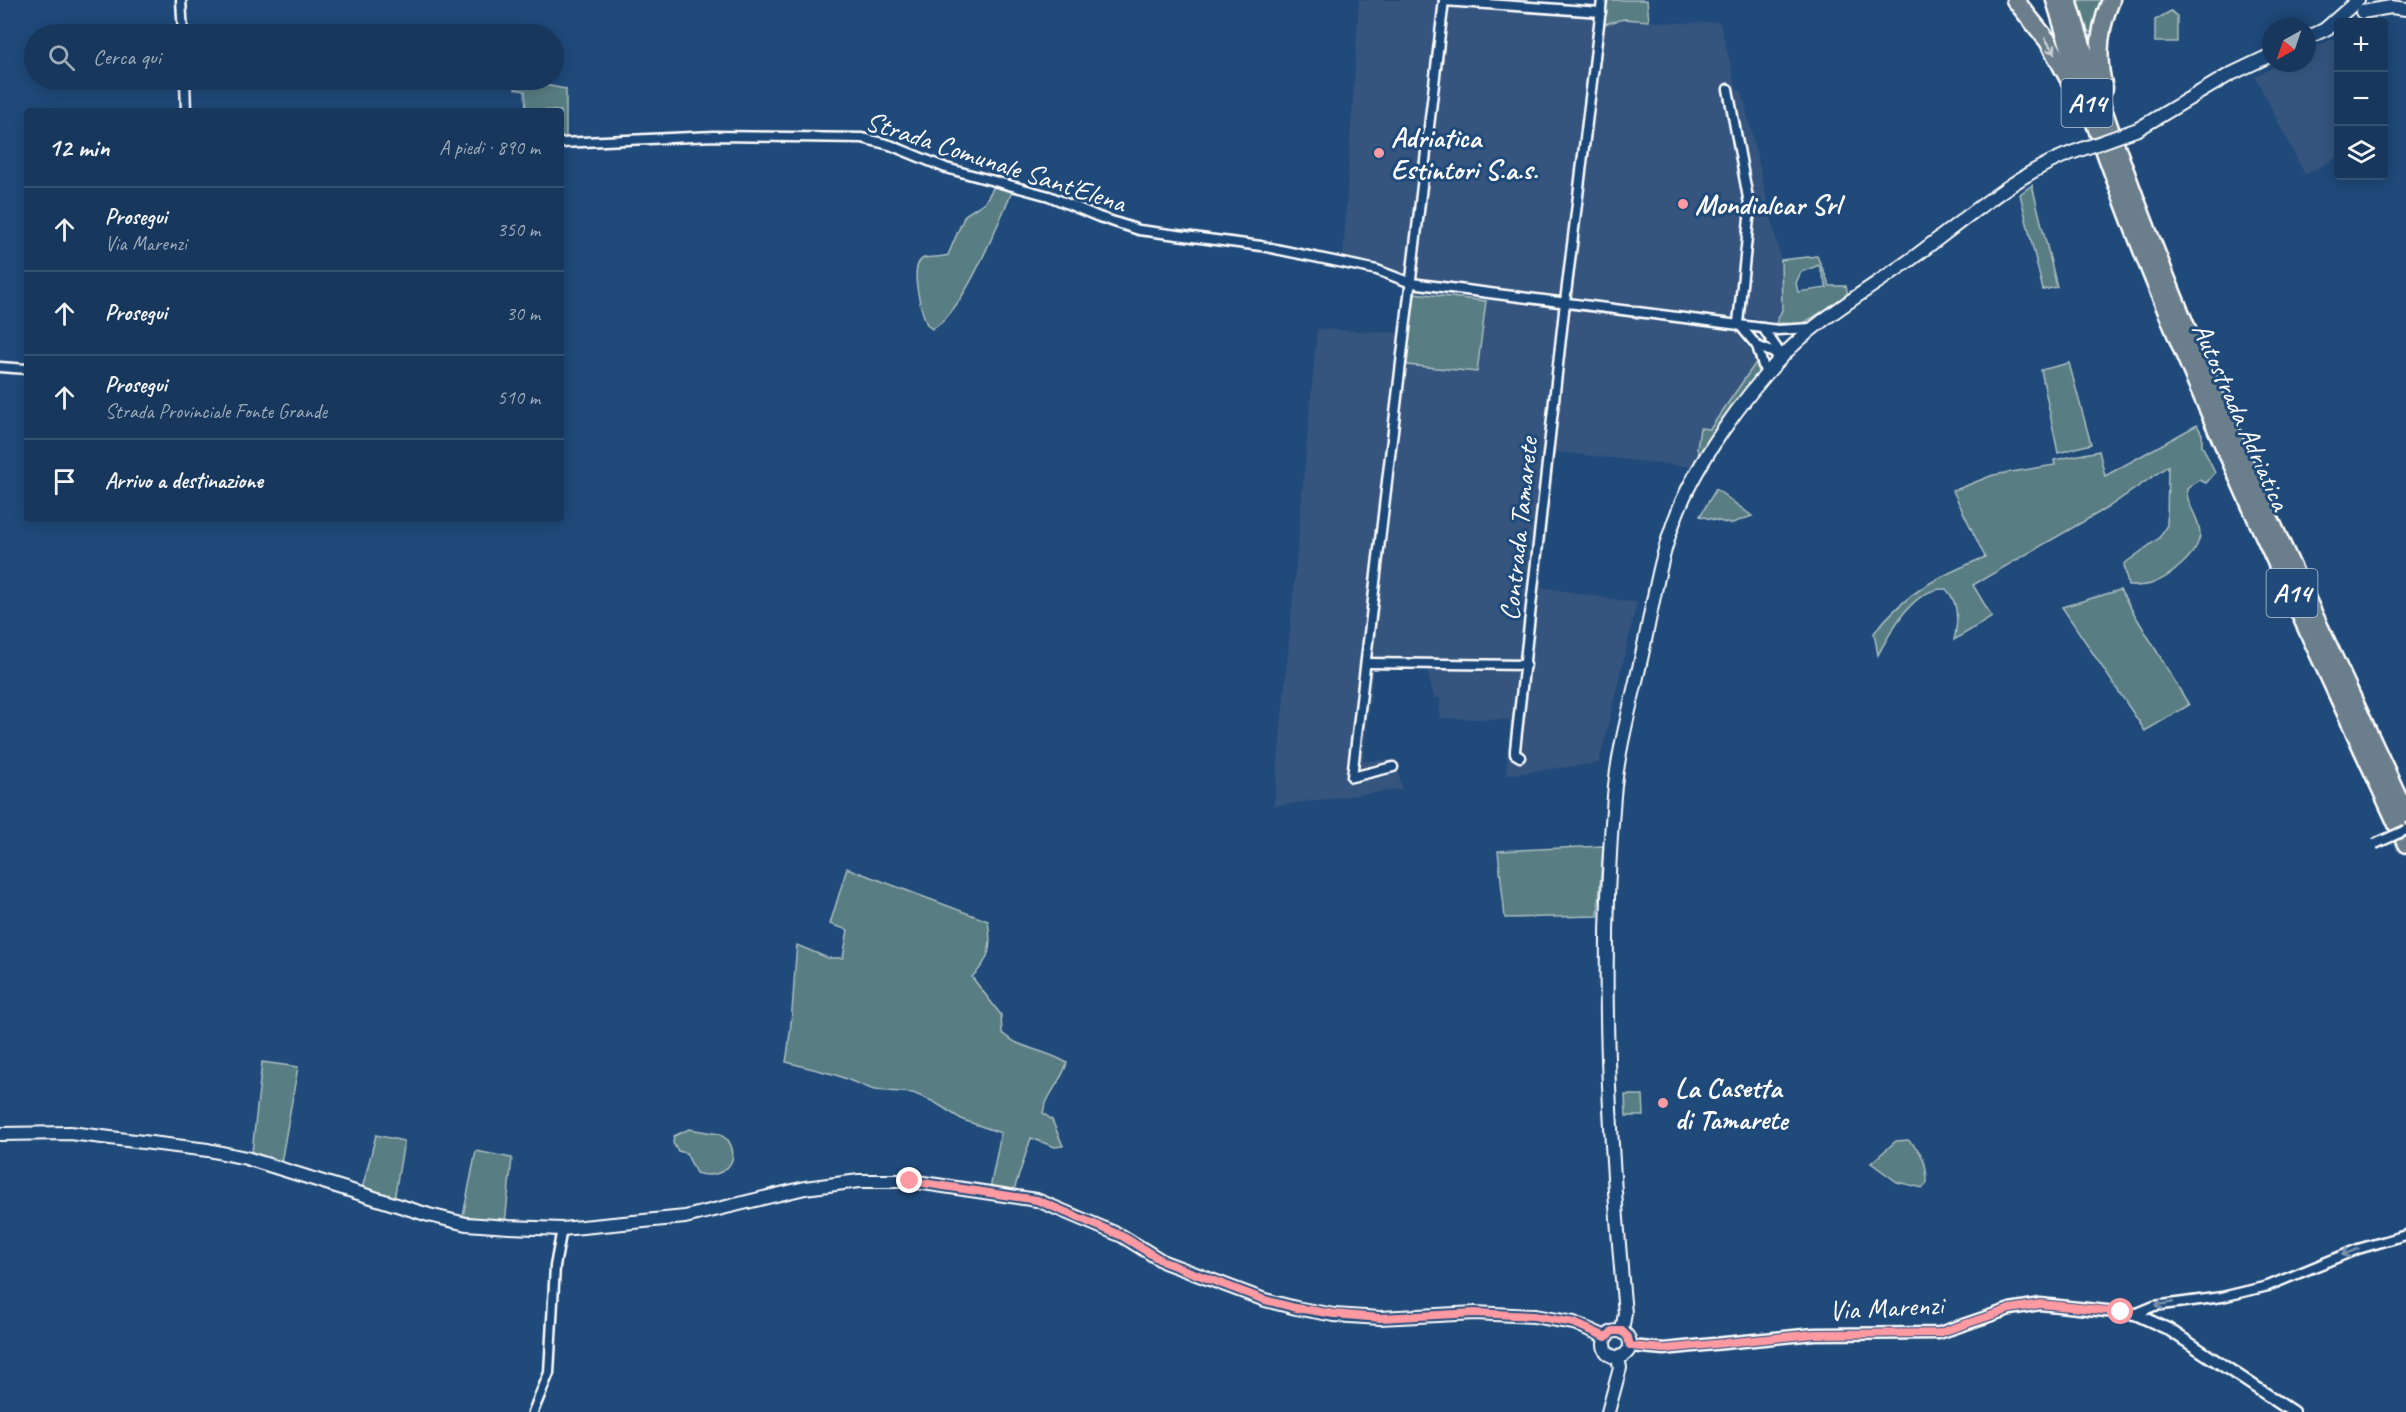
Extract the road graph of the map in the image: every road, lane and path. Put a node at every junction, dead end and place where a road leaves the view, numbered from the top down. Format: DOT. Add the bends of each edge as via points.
graph roads {
  1 [pos="181,0"];
  2 [pos="1444,0"];
  3 [pos="1602,0"];
  4 [pos="2014,0"];
  5 [pos="2055,0"];
  6 [pos="2068,0"];
  7 [pos="2111,0"];
  8 [pos="2375,0"];
  9 [pos="2349,6"];
  10 [pos="2360,6"];
  11 [pos="2406,9"];
  12 [pos="1600,12"];
  13 [pos="2345,18"];
  14 [pos="182,24"];
  15 [pos="2334,25"];
  16 [pos="2324,30"];
  17 [pos="2316,34"];
  18 [pos="2262,59"];
  19 [pos="1728,89"];
  20 [pos="185,90"];
  21 [pos="186,108"];
  22 [pos="2110,132"];
  23 [pos="564,143"];
  24 [pos="2123,205"];
  25 [pos="1411,283"];
  26 [pos="1565,302"];
  27 [pos="1738,323"];
  28 [pos="1820,326"];
  29 [pos="1763,328"];
  30 [pos="1757,346"];
  31 [pos="1782,356"];
  32 [pos="0,367"];
  33 [pos="24,369"];
  34 [pos="1766,375"];
  35 [pos="1366,663"];
  36 [pos="1526,665"];
  37 [pos="1520,757"];
  38 [pos="1393,767"];
  39 [pos="2406,814"];
  40 [pos="2406,830"];
  41 [pos="2375,844"];
  42 [pos="2406,844"];
  43 [pos="0,1134"];
  44 [pos="562,1229"];
  45 [pos="2406,1235"];
  46 [pos="2136,1314"];
  47 [pos="1622,1331"];
  48 [pos="1606,1337"];
  49 [pos="1630,1346"];
  50 [pos="1618,1357"];
  51 [pos="533,1412"];
  52 [pos="1608,1412"];
  53 [pos="2293,1412"];
  1 -- 14 [label="street"];
  2 -- 12 [label="street"];
  2 -- 25 [label="street"];
  3 -- 12 [label="street, Contrada Tamarete"];
  4 -- 24 [label="highway, one-way" via="2059,59 2112,195"];
  5 -- 24 [label="highway, Autostrada Adriatica / A14"];
  6 -- 22 [label="highway, Autostrada Adriatica / A14"];
  7 -- 22 [label="highway" via="2099,51 2102,81 2113,118"];
  8 -- 10 [label="main road"];
  9 -- 10 [label="main road"];
  9 -- 16 [label="main road"];
  10 -- 11 [label="main road"];
  10 -- 13 [label="main road"];
  12 -- 26 [label="street, Contrada Tamarete"];
  15 -- 16 [label="main road"];
  16 -- 17 [label="main road"];
  18 -- 28 [label="main road, bridge" via="2138,129 2050,162"];
  19 -- 27 [label="street" via="1750,209"];
  20 -- 21 [label="street"];
  22 -- 39 [label="highway, Autostrada Adriatica / A14" via="2177,307"];
  23 -- 25 [label="street, Strada Comunale Sant'Elena" via="714,136 862,138 946,168 1049,196 1139,230 1261,246 1377,270"];
  24 -- 42 [label="highway, Autostrada Adriatica / A14" via="2179,342"];
  25 -- 26 [label="street, Strada Comunale Sant'Elena"];
  25 -- 35 [label="street"];
  26 -- 27 [label="street, Strada Comunale Sant'Elena"];
  26 -- 36 [label="street, Contrada Tamarete"];
  27 -- 29 [label="street, Strada Comunale Sant'Elena"];
  27 -- 30 [label="street"];
  28 -- 29 [label="street, Strada Comunale Sant'Elena" via="1802,330"];
  28 -- 31 [label="main road"];
  29 -- 31 [label="street"];
  30 -- 31 [label="street"];
  30 -- 34 [label="street"];
  31 -- 34 [label="main road"];
  32 -- 33 [label="street"];
  34 -- 47 [label="main road" via="1732,419 1688,488 1677,513 1614,794 1607,1075 1625,1313"];
  35 -- 36 [label="street"];
  35 -- 38 [label="street" via="1352,777"];
  36 -- 37 [label="street, Contrada Tamarete" via="1515,750"];
  40 -- 41 [label="street, bridge"];
  43 -- 44 [label="main road" via="70,1133 208,1150 466,1224"];
  44 -- 48 [label="main road" via="685,1217 763,1196 832,1184 910,1181 1037,1200 1122,1236 1164,1262 1296,1308 1380,1318 1475,1313 1534,1316 1574,1323"];
  44 -- 51 [label="street" via="555,1266 549,1373"];
  45 -- 46 [label="street, one-way" via="2358,1249 2268,1286 2222,1298 2154,1306"];
  46 -- 49 [label="street, Via Marenzi" via="2040,1304 2010,1309 1939,1333 1814,1334 1664,1349"];
  46 -- 53 [label="street, Via Marenzi" via="2168,1329"];
  47 -- 48 [label="main road" via="1613,1331"];
  47 -- 49 [label="main road"];
  48 -- 50 [label="main road" via="1605,1349"];
  49 -- 50 [label="main road" via="1626,1354"];
  50 -- 52 [label="main road" via="1620,1368"];
}
